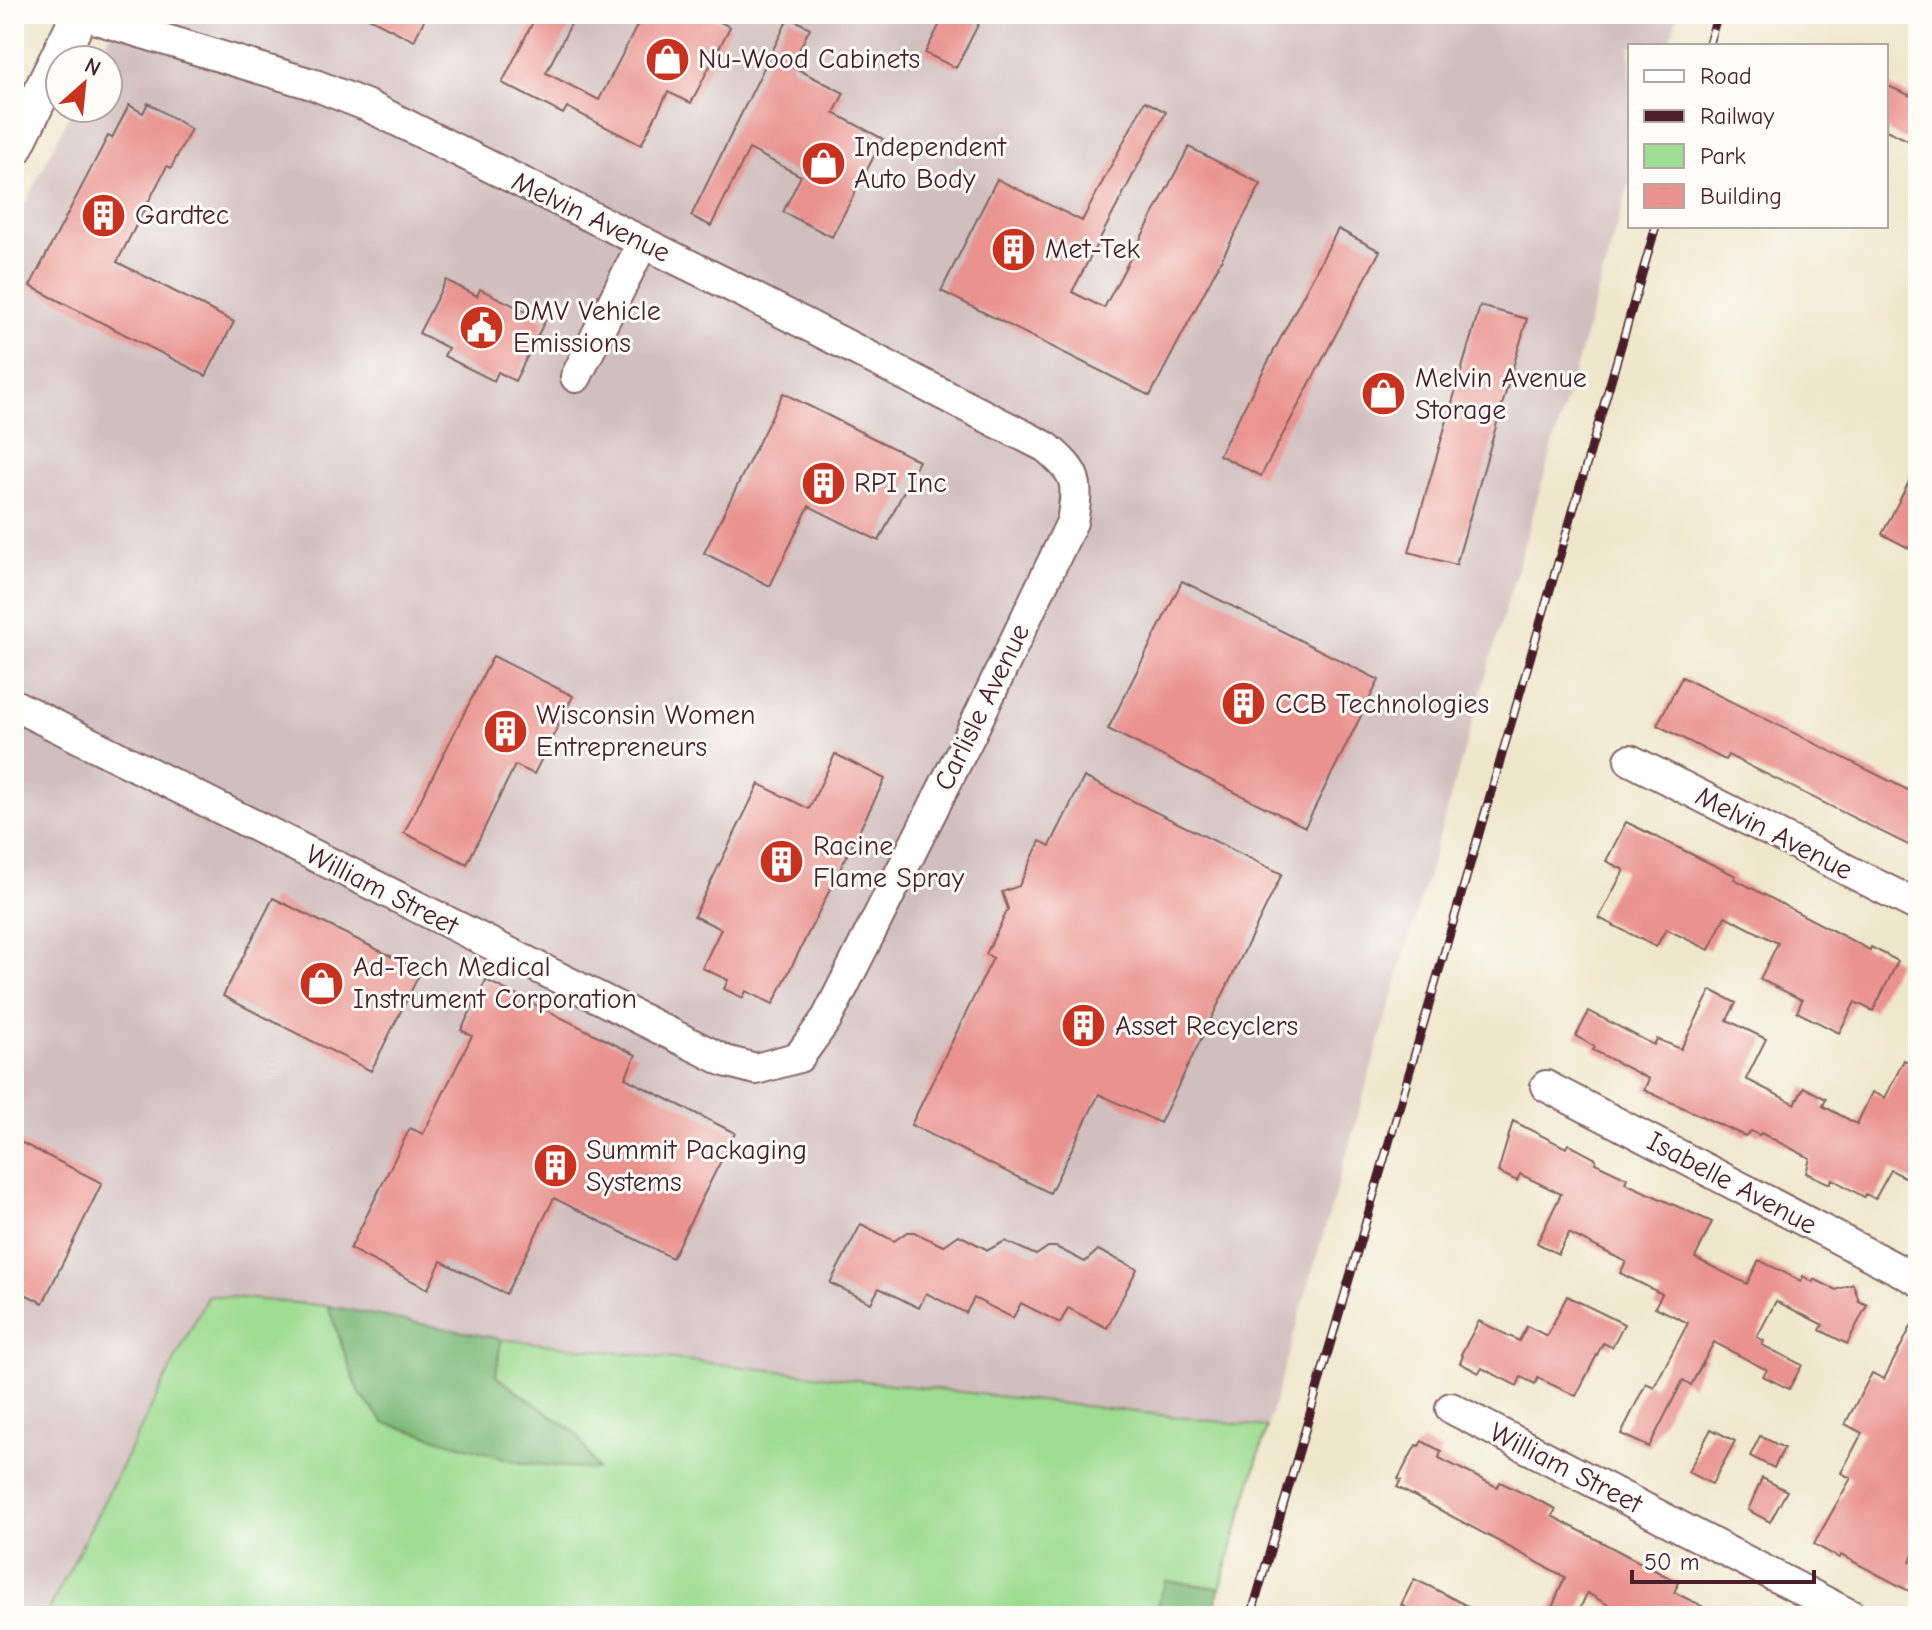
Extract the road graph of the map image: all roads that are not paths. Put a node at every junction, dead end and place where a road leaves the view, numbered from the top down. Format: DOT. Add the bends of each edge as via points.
graph roads {
  1 [pos="80,14"];
  2 [pos="14,148"];
  3 [pos="643,242"];
  4 [pos="576,377"];
  5 [pos="1075,476"];
  6 [pos="14,705"];
  7 [pos="1630,760"];
  8 [pos="1918,906"];
  9 [pos="799,1057"];
  10 [pos="1546,1086"];
  11 [pos="1918,1280"];
  12 [pos="1451,1408"];
  13 [pos="1852,1616"];
  1 -- 2 [label="street"];
  1 -- 3 [label="street, Melvin Avenue" via="355,100"];
  3 -- 4 [label="street"];
  3 -- 5 [label="street, Melvin Avenue" via="1046,447"];
  5 -- 9 [label="street, Carlisle Avenue" via="1072,522 827,1018"];
  6 -- 9 [label="street, William Street" via="725,1061 756,1069"];
  7 -- 8 [label="street, Melvin Avenue"];
  10 -- 11 [label="street, Isabelle Avenue"];
  12 -- 13 [label="street, William Street"];
}
